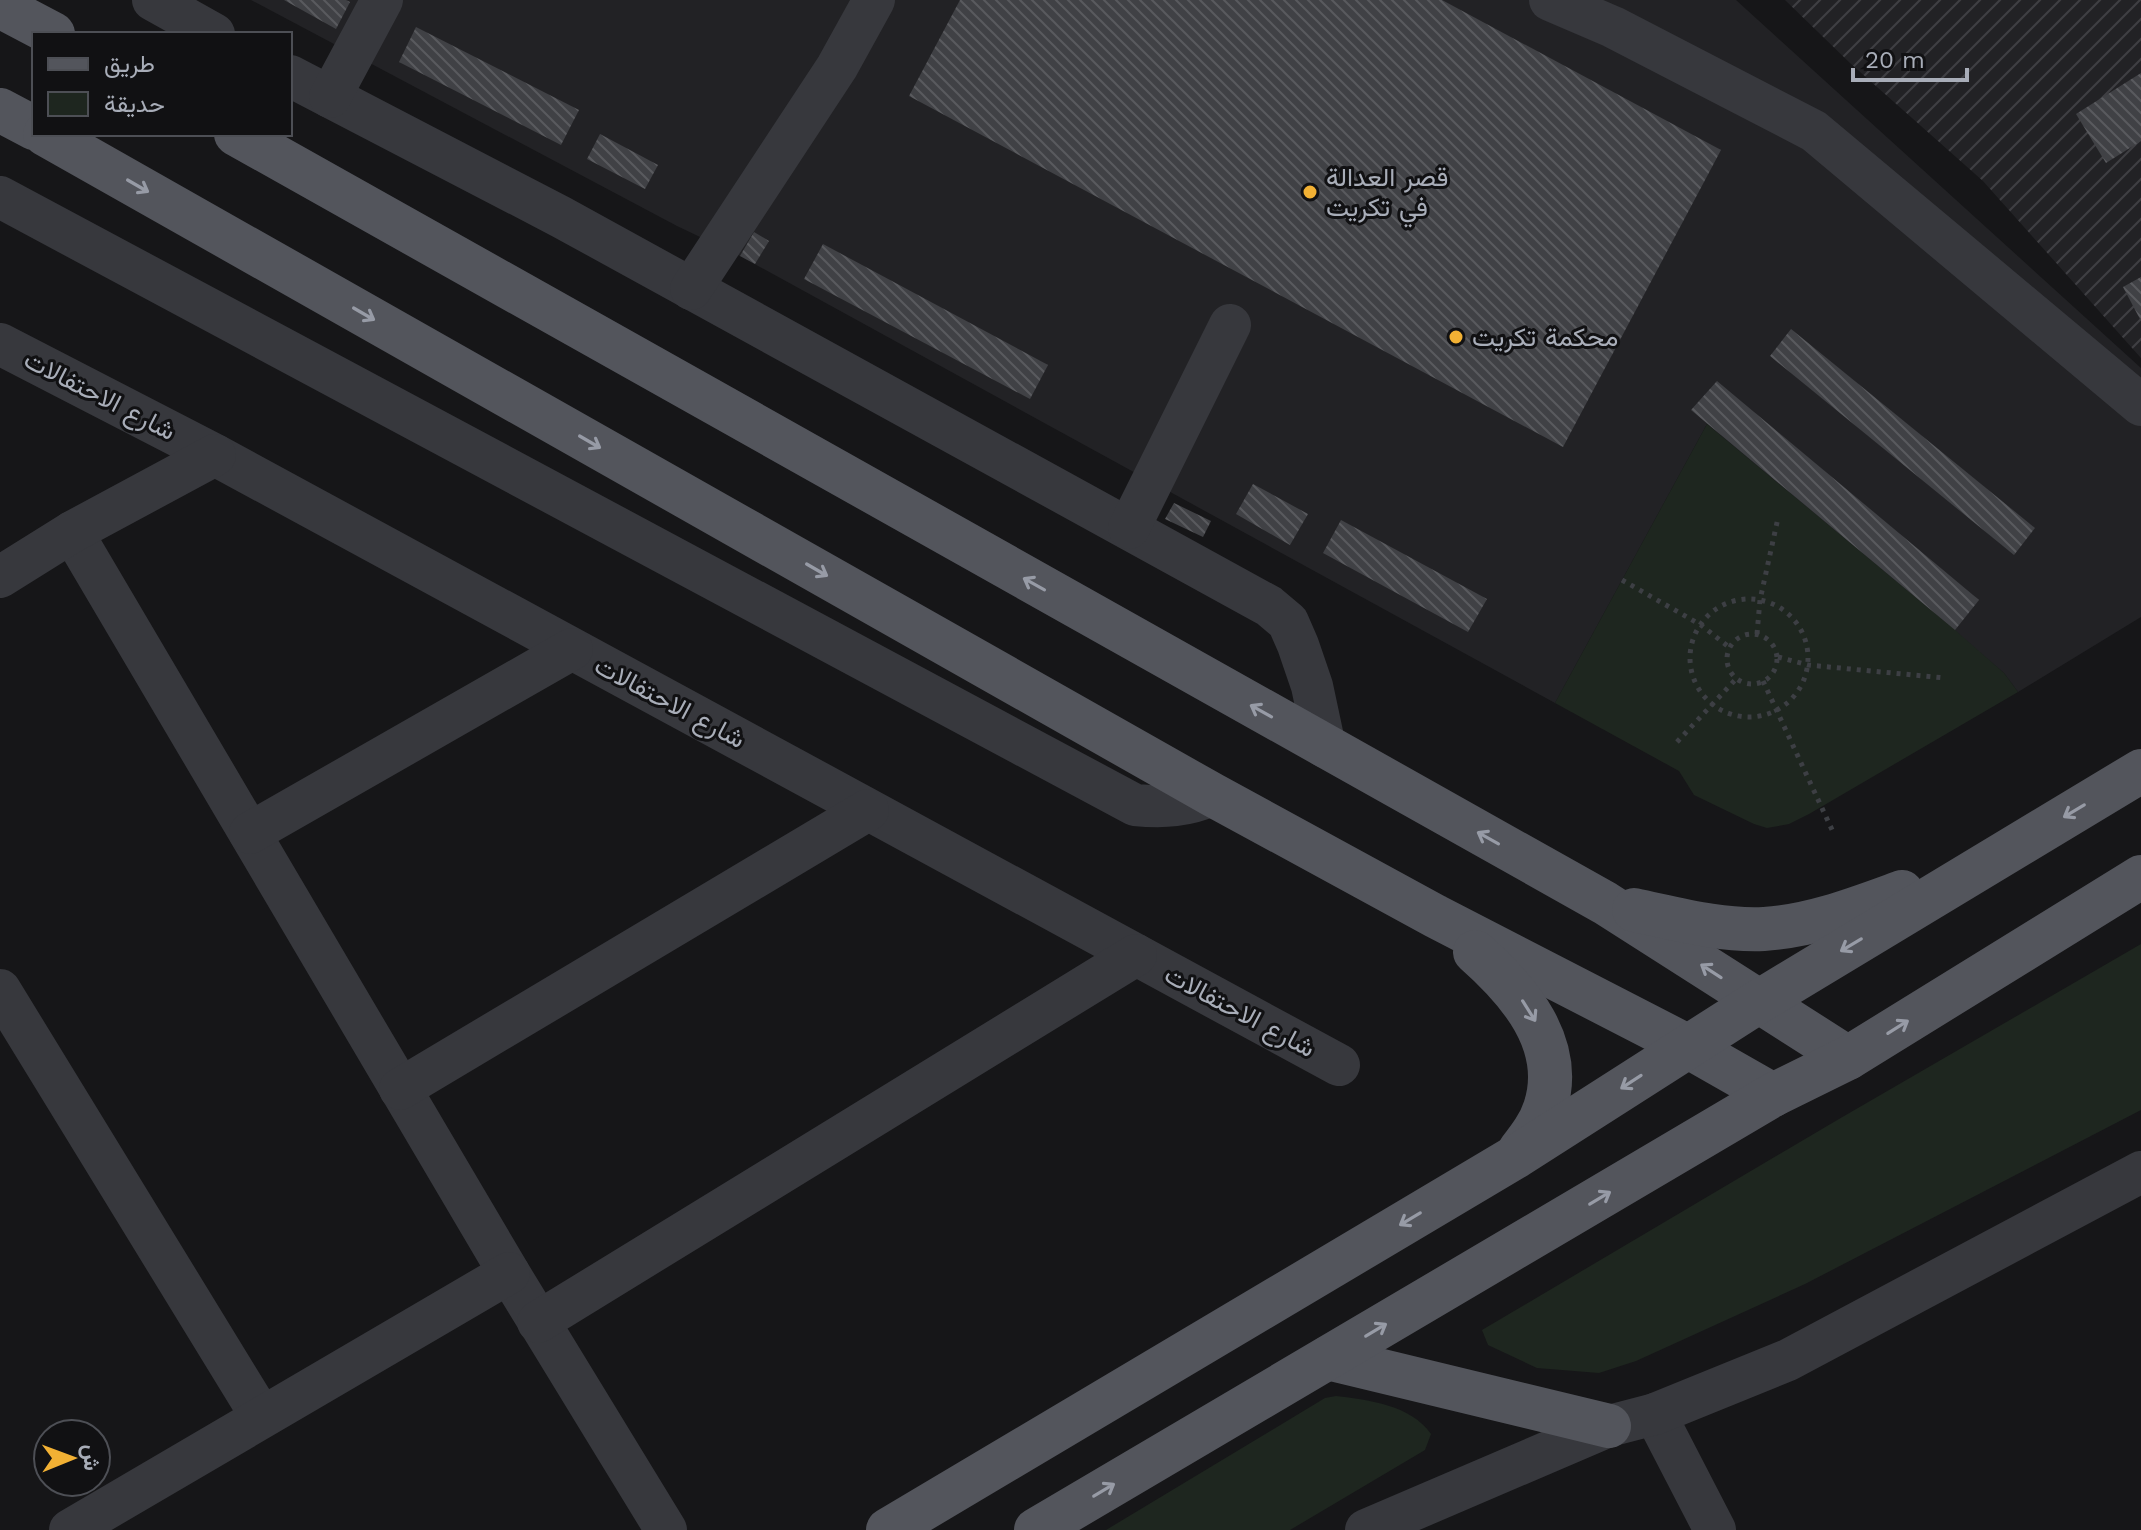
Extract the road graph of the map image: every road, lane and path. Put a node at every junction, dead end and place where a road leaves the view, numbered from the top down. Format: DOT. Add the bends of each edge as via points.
graph roads {
  1 [pos="153,0"];
  2 [pos="382,0"];
  3 [pos="874,0"];
  4 [pos="1550,0"];
  5 [pos="0,6"];
  6 [pos="49,32"];
  7 [pos="210,32"];
  8 [pos="292,77"];
  9 [pos="330,97"];
  10 [pos="0,110"];
  11 [pos="32,127"];
  12 [pos="240,136"];
  13 [pos="70,140"];
  14 [pos="0,197"];
  15 [pos="691,289"];
  16 [pos="1230,325"];
  17 [pos="0,344"];
  18 [pos="2141,405"];
  19 [pos="215,455"];
  20 [pos="1778,518"];
  21 [pos="1129,528"];
  22 [pos="72,532"];
  23 [pos="0,577"];
  24 [pos="1622,580"];
  25 [pos="1760,600"];
  26 [pos="1701,625"];
  27 [pos="1757,634"];
  28 [pos="1730,648"];
  29 [pos="572,649"];
  30 [pos="1778,657"];
  31 [pos="1808,665"];
  32 [pos="1945,678"];
  33 [pos="1736,679"];
  34 [pos="1763,681"];
  35 [pos="1712,704"];
  36 [pos="1777,710"];
  37 [pos="1677,742"];
  38 [pos="1325,747"];
  39 [pos="2141,771"];
  40 [pos="1213,795"];
  41 [pos="868,810"];
  42 [pos="250,833"];
  43 [pos="1834,834"];
  44 [pos="1998,856"];
  45 [pos="2141,877"];
  46 [pos="1605,903"];
  47 [pos="1435,916"];
  48 [pos="1136,955"];
  49 [pos="0,990"];
  50 [pos="1758,1002"];
  51 [pos="1687,1046"];
  52 [pos="1848,1058"];
  53 [pos="1339,1065"];
  54 [pos="400,1089"];
  55 [pos="1773,1095"];
  56 [pos="1517,1156"];
  57 [pos="2141,1172"];
  58 [pos="509,1273"];
  59 [pos="538,1322"];
  60 [pos="1328,1358"];
  61 [pos="1655,1414"];
  62 [pos="261,1416"];
  63 [pos="1609,1426"];
  64 [pos="70,1530"];
  65 [pos="666,1530"];
  66 [pos="888,1530"];
  67 [pos="1036,1530"];
  68 [pos="1366,1530"];
  69 [pos="1715,1530"];
  1 -- 7 [label="street"];
  2 -- 9 [label="street"];
  3 -- 15 [label="street" via="837,67"];
  4 -- 18 [label="street" via="1814,131"];
  5 -- 6 [label="main road"];
  8 -- 9 [label="street"];
  9 -- 15 [label="street"];
  10 -- 11 [label="main road"];
  38 -- 12 [label="main road, one-way"];
  13 -- 40 [label="main road, one-way"];
  14 -- 40 [label="street" via="1135,805 1162,808"];
  15 -- 21 [label="street"];
  16 -- 21 [label="street"];
  17 -- 19 [label="street, شارع الاحتفالات"];
  19 -- 22 [label="street"];
  19 -- 29 [label="street, شارع الاحتفالات"];
  20 -- 25 [label="path"];
  21 -- 38 [label="street" via="1269,606 1288,622 1312,686"];
  22 -- 23 [label="street"];
  22 -- 42 [label="street"];
  24 -- 26 [label="path"];
  25 -- 26 [label="path" via="1721,606"];
  25 -- 27 [label="path"];
  25 -- 31 [label="path" via="1795,619 1805,636"];
  26 -- 28 [label="path"];
  26 -- 35 [label="path" via="1691,652 1691,672"];
  27 -- 28 [label="path" via="1741,636"];
  27 -- 30 [label="path" via="1771,642"];
  28 -- 33 [label="path" via="1727,664"];
  29 -- 41 [label="street, شارع الاحتفالات"];
  29 -- 42 [label="street"];
  30 -- 31 [label="path"];
  30 -- 34 [label="path" via="1773,673"];
  31 -- 32 [label="path"];
  31 -- 36 [label="path" via="1797,694"];
  33 -- 34 [label="path"];
  33 -- 35 [label="path"];
  34 -- 36 [label="path"];
  35 -- 36 [label="path" via="1747,718"];
  35 -- 37 [label="path"];
  36 -- 43 [label="path"];
  46 -- 38 [label="main road, one-way"];
  39 -- 44 [label="main road, one-way"];
  40 -- 47 [label="main road"];
  41 -- 48 [label="street, شارع الاحتفالات"];
  41 -- 54 [label="street"];
  42 -- 54 [label="street"];
  44 -- 46 [label="main road" via="1845,913 1766,929 1692,923"];
  44 -- 50 [label="main road, one-way"];
  52 -- 45 [label="main road, one-way"];
  50 -- 46 [label="main road, one-way"];
  47 -- 51 [label="main road"];
  47 -- 56 [label="main road, one-way" via="1518,995 1542,1036 1548,1062 1547,1105"];
  48 -- 53 [label="street, شارع الاحتفالات"];
  48 -- 59 [label="street"];
  49 -- 62 [label="street"];
  50 -- 51 [label="main road"];
  50 -- 52 [label="main road"];
  51 -- 55 [label="main road"];
  51 -- 56 [label="main road, one-way"];
  52 -- 55 [label="main road"];
  54 -- 58 [label="street"];
  60 -- 55 [label="main road, one-way"];
  56 -- 66 [label="main road, one-way"];
  57 -- 61 [label="street" via="1788,1360"];
  58 -- 59 [label="street"];
  58 -- 62 [label="street"];
  59 -- 65 [label="street"];
  60 -- 63 [label="main road"];
  67 -- 60 [label="main road, one-way"];
  61 -- 63 [label="street"];
  61 -- 69 [label="street"];
  62 -- 64 [label="street"];
  63 -- 68 [label="street"];
}
